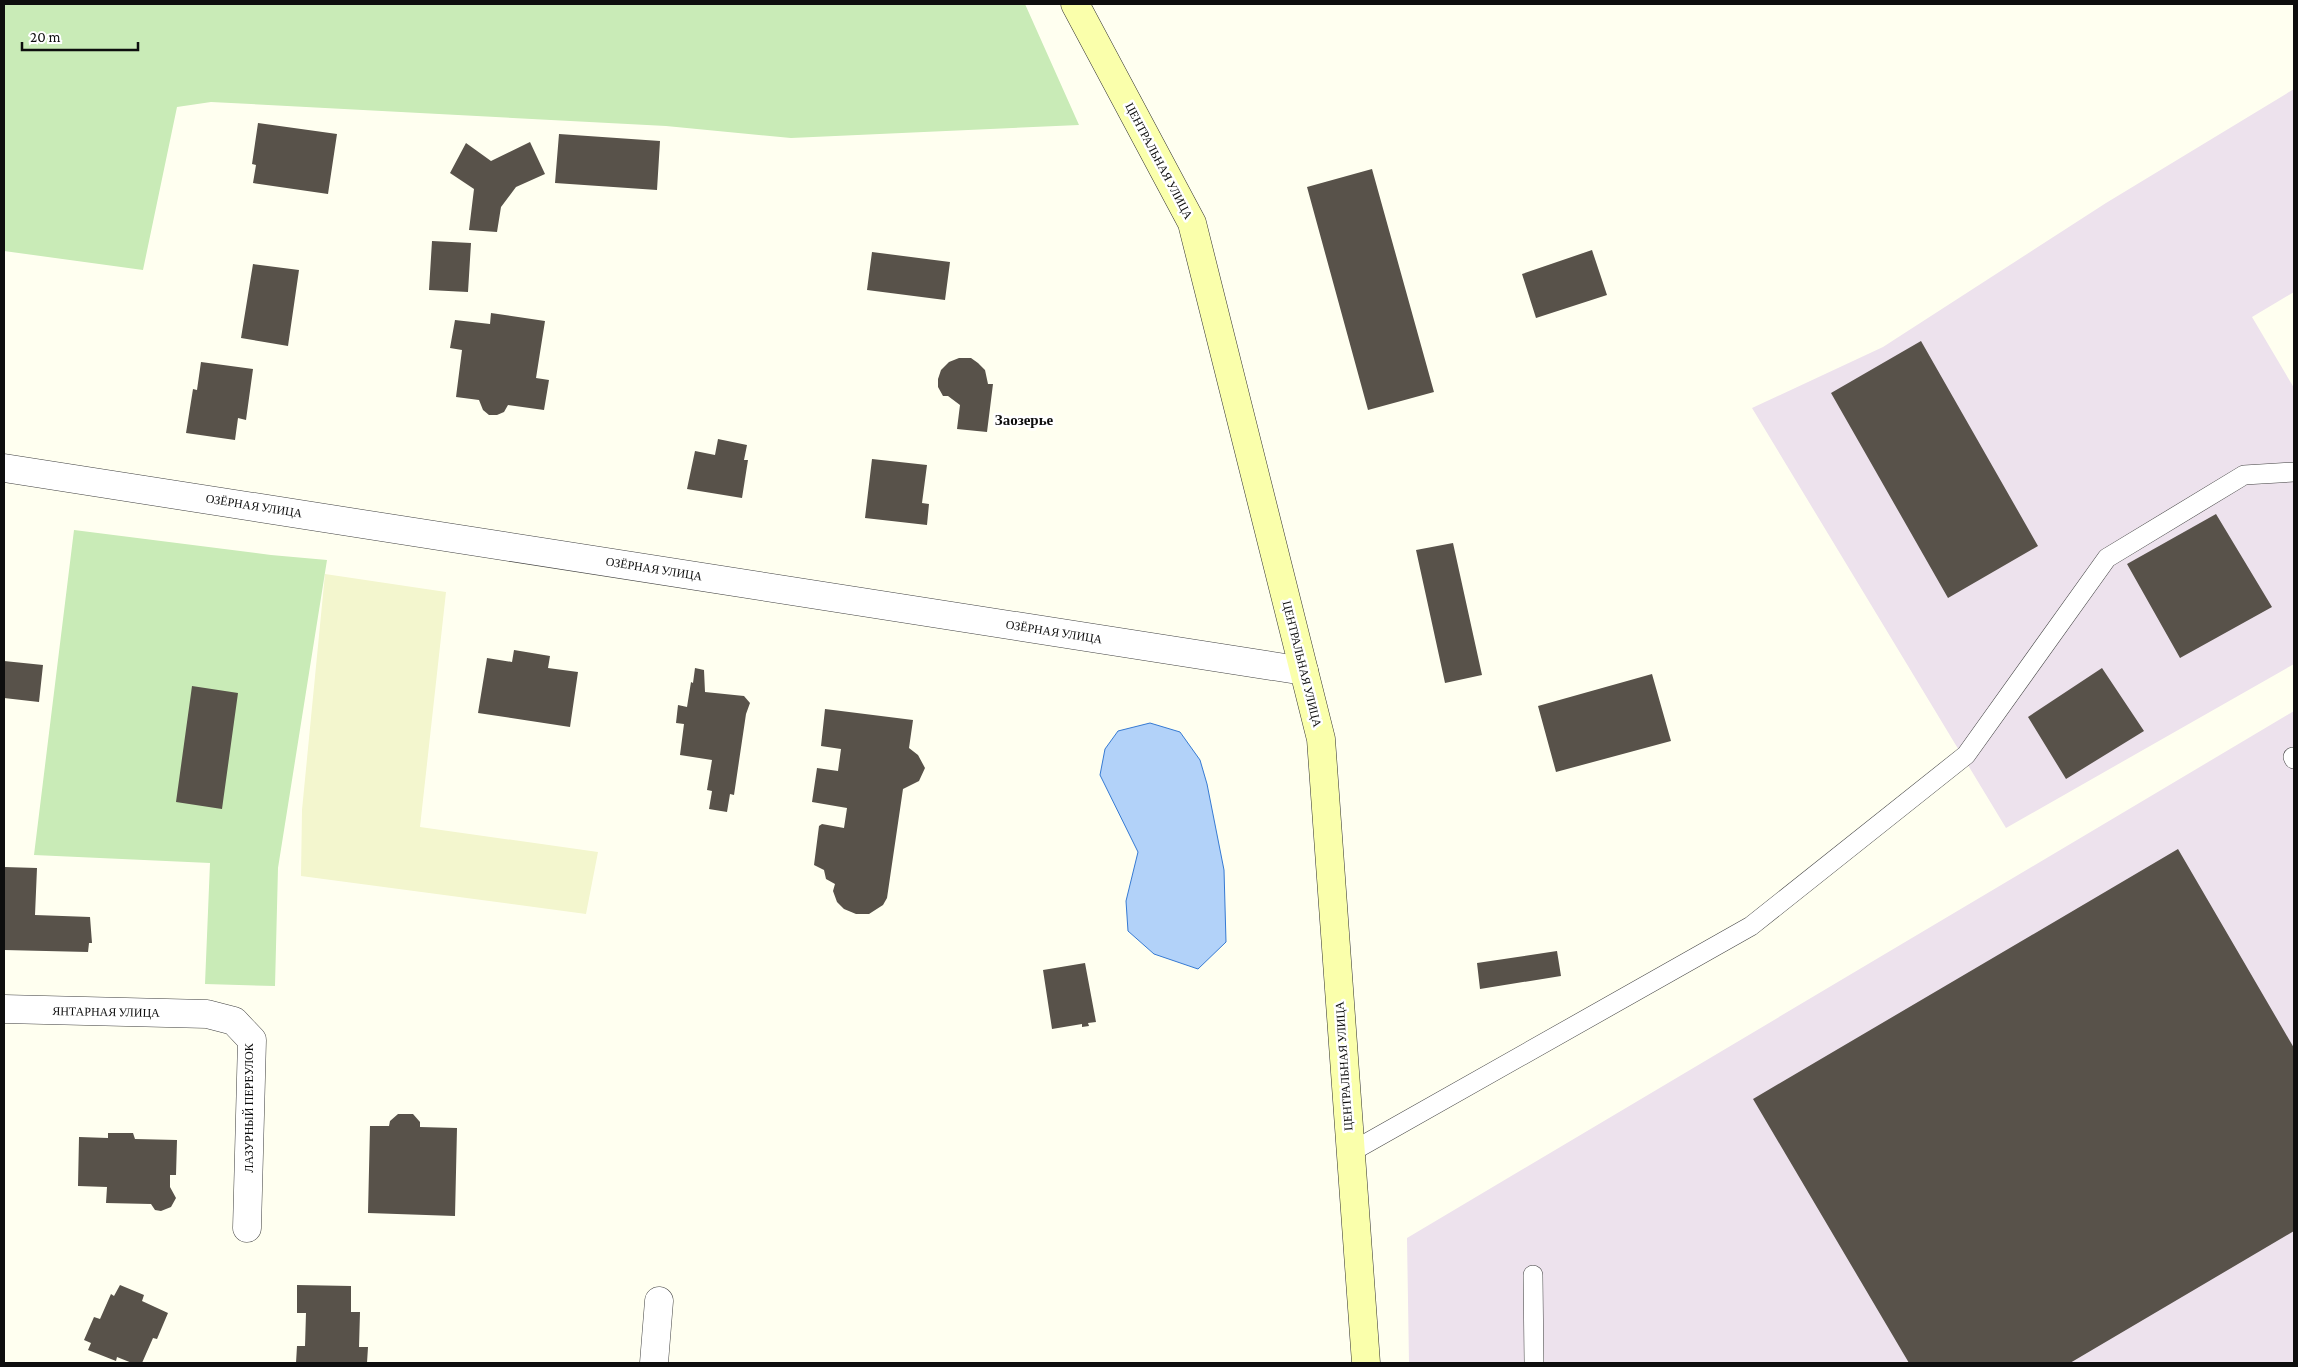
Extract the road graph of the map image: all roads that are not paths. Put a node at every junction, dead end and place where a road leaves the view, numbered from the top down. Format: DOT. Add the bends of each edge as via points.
graph roads {
  1 [pos="1074,4"];
  2 [pos="4,468"];
  3 [pos="2294,472"];
  4 [pos="1304,671"];
  5 [pos="4,1009"];
  6 [pos="207,1014"];
  7 [pos="1351,1152"];
  8 [pos="247,1228"];
  9 [pos="1534,1275"];
  10 [pos="659,1301"];
  11 [pos="654,1363"];
  12 [pos="1366,1363"];
  13 [pos="1534,1363"];
  1 -- 4 [label="main road, ЦЕНТРАЛЬНАЯ УЛИЦА" via="1192,223"];
  2 -- 4 [label="street, ОЗЁРНАЯ УЛИЦА"];
  3 -- 7 [label="lane" via="2244,475 2107,558 1966,755 1751,926"];
  4 -- 7 [label="main road, ЦЕНТРАЛЬНАЯ УЛИЦА" via="1321,739"];
  5 -- 6 [label="street, ЯНТАРНАЯ УЛИЦА"];
  6 -- 8 [label="street, ЛАЗУРНЫЙ ПЕРЕУЛОК" via="234,1021 252,1040"];
  7 -- 12 [label="main road, ЦЕНТРАЛЬНАЯ УЛИЦА"];
  9 -- 13 [label="lane"];
  10 -- 11 [label="street"];
}
